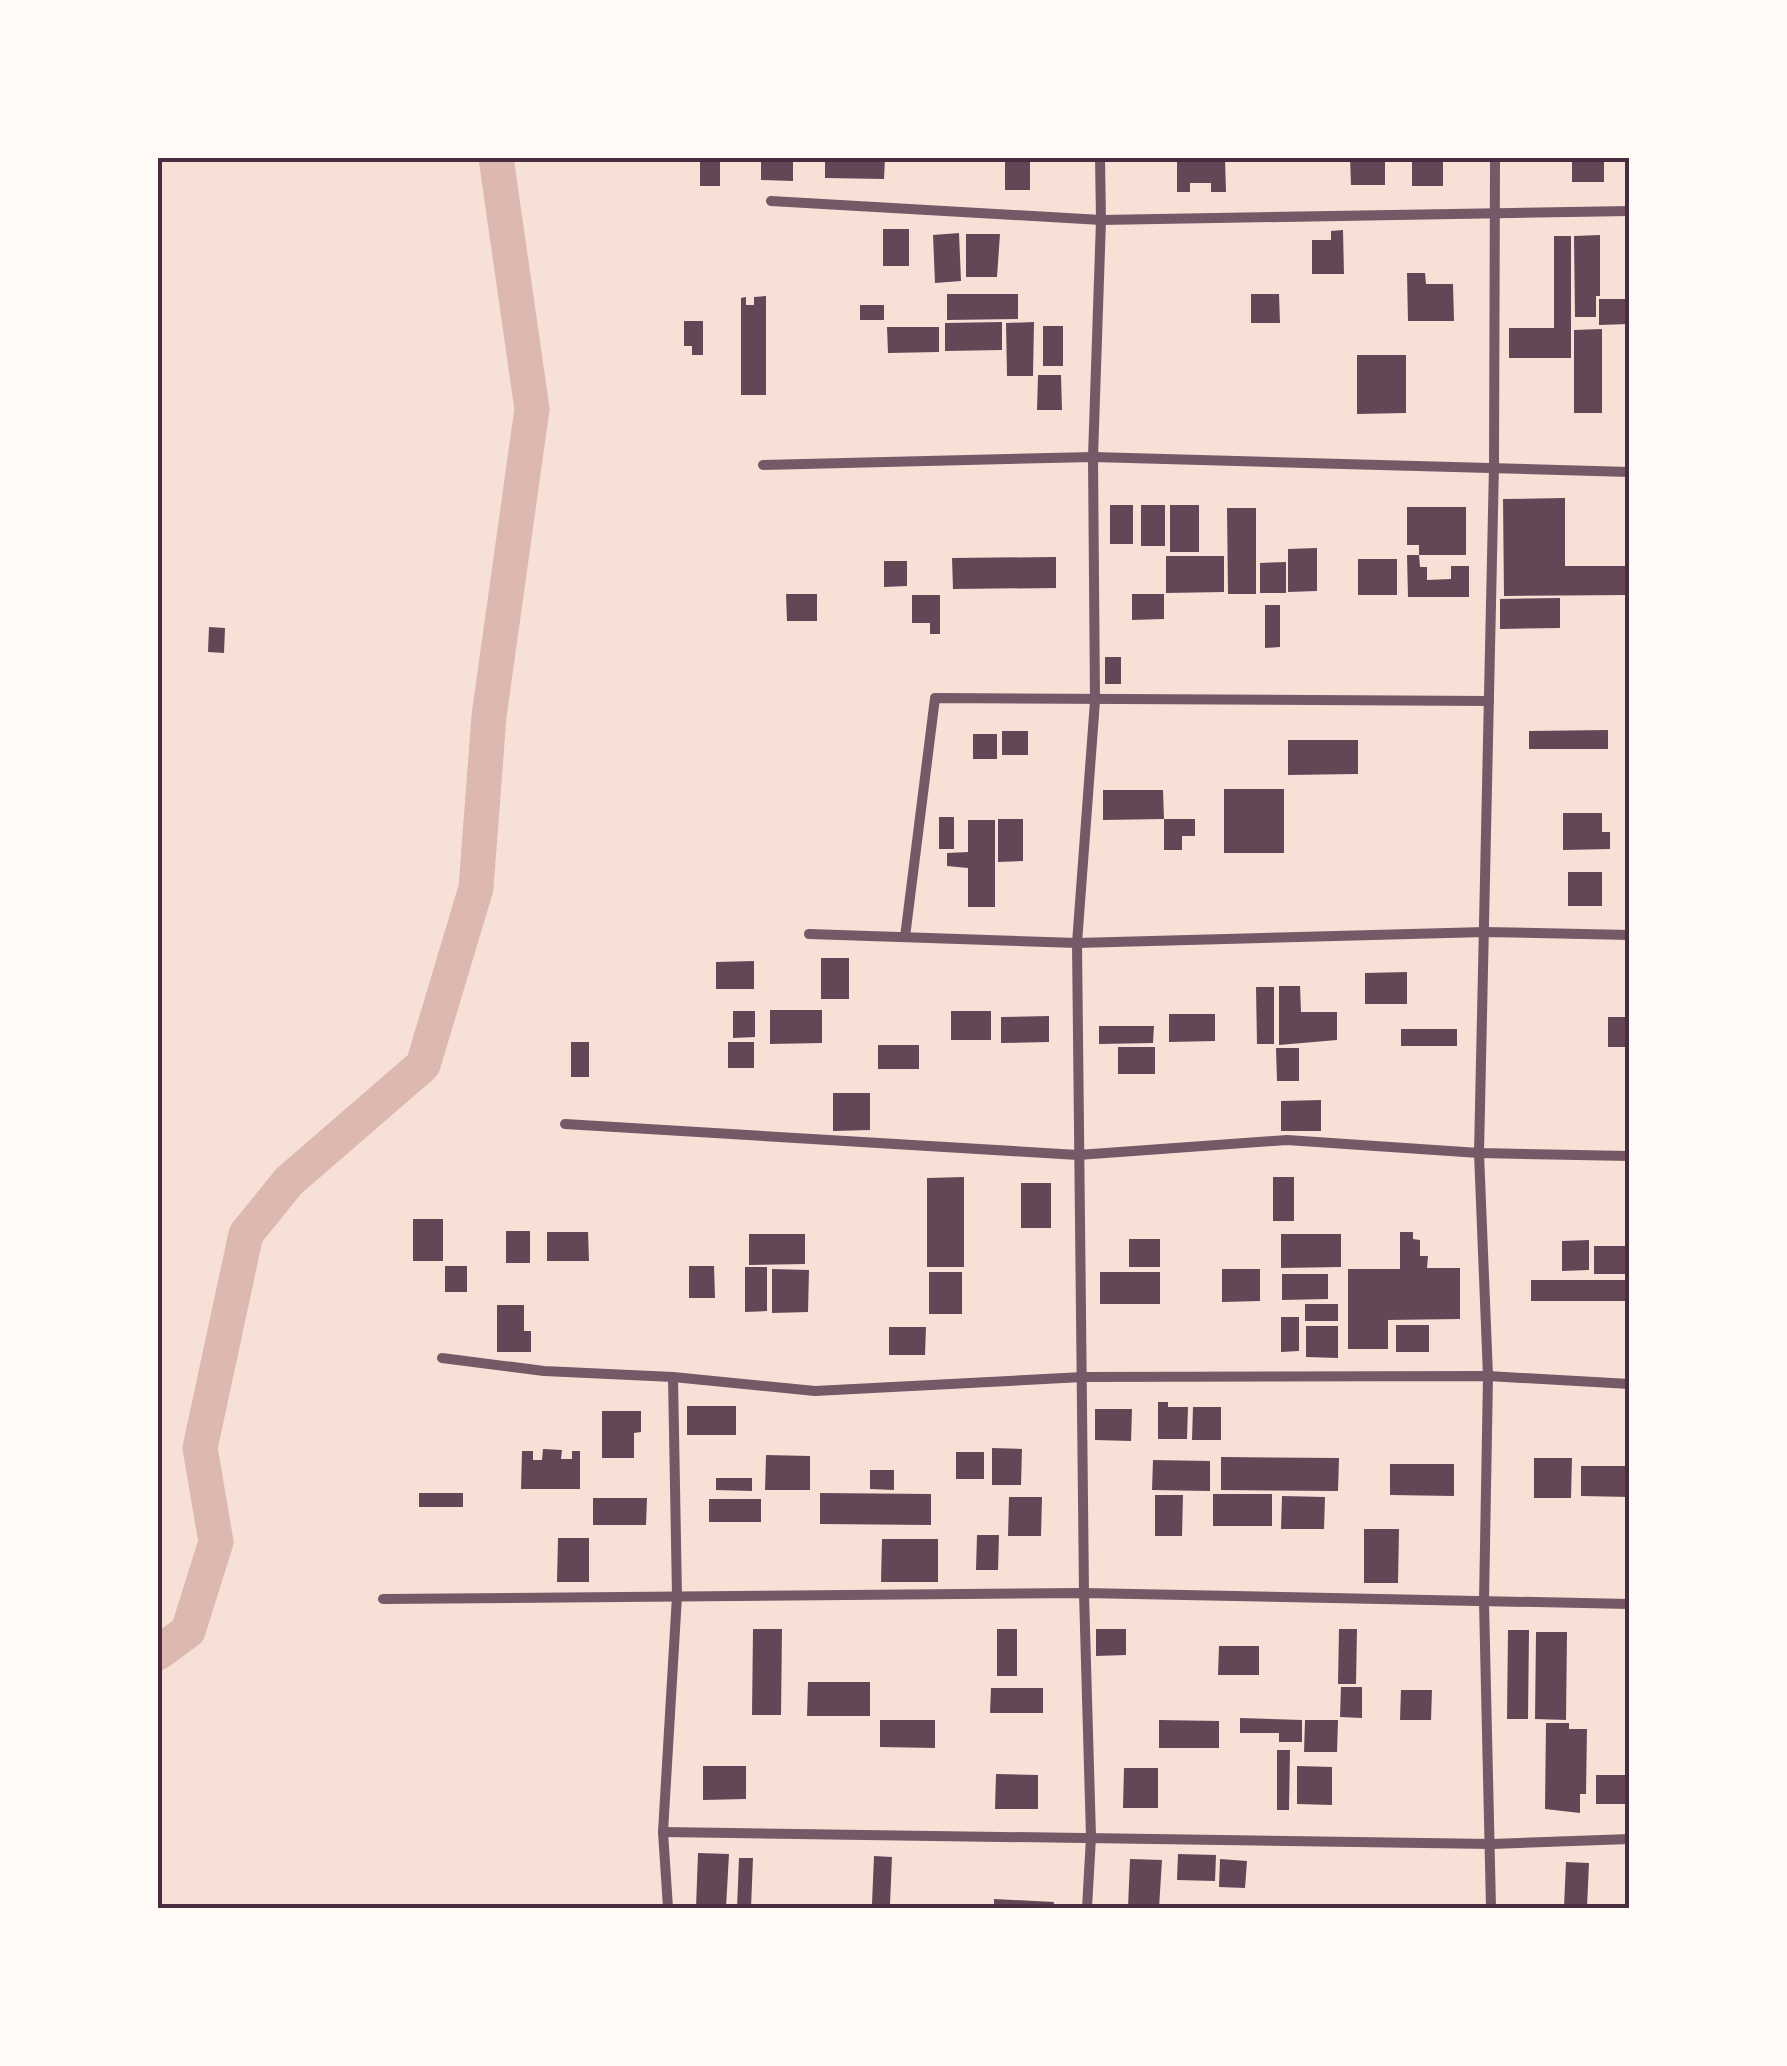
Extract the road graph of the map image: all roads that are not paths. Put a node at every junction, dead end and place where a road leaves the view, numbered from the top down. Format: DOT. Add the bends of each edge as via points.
graph roads {
  1 [pos="1100,158"];
  2 [pos="1494,158"];
  3 [pos="771,201"];
  4 [pos="1630,211"];
  5 [pos="1493,213"];
  6 [pos="1101,220"];
  7 [pos="1093,457"];
  8 [pos="764,465"];
  9 [pos="1494,466"];
  10 [pos="1630,472"];
  11 [pos="1095,701"];
  12 [pos="1489,701"];
  13 [pos="1630,928"];
  14 [pos="1485,932"];
  15 [pos="809,934"];
  16 [pos="1629,935"];
  17 [pos="905,938"];
  18 [pos="1076,944"];
  19 [pos="565,1124"];
  20 [pos="1479,1153"];
  21 [pos="1078,1155"];
  22 [pos="1630,1156"];
  23 [pos="442,1358"];
  24 [pos="1488,1376"];
  25 [pos="673,1377"];
  26 [pos="1083,1377"];
  27 [pos="1630,1384"];
  28 [pos="1084,1594"];
  29 [pos="678,1596"];
  30 [pos="383,1598"];
  31 [pos="1484,1602"];
  32 [pos="1630,1604"];
  33 [pos="663,1832"];
  34 [pos="1091,1837"];
  35 [pos="1630,1840"];
  36 [pos="1492,1844"];
  37 [pos="668,1908"];
  38 [pos="1087,1908"];
  39 [pos="1492,1908"];
  1 -- 6 [label="street"];
  2 -- 5 [label="street"];
  3 -- 6 [label="street"];
  4 -- 5 [label="street"];
  5 -- 6 [label="street"];
  5 -- 9 [label="street"];
  6 -- 7 [label="street"];
  7 -- 8 [label="street"];
  7 -- 9 [label="street"];
  7 -- 11 [label="street"];
  9 -- 10 [label="street"];
  9 -- 12 [label="street"];
  11 -- 12 [label="street"];
  11 -- 17 [label="street" via="935,698"];
  11 -- 18 [label="street"];
  12 -- 14 [label="street"];
  13 -- 16 [label="street"];
  14 -- 16 [label="street"];
  14 -- 18 [label="street"];
  14 -- 20 [label="street"];
  15 -- 17 [label="street"];
  17 -- 18 [label="street"];
  18 -- 21 [label="street"];
  19 -- 21 [label="street"];
  20 -- 21 [label="street" via="1287,1140"];
  20 -- 22 [label="street"];
  20 -- 24 [label="street"];
  21 -- 26 [label="street"];
  23 -- 25 [label="street"];
  24 -- 26 [label="street"];
  24 -- 27 [label="street"];
  24 -- 31 [label="street"];
  25 -- 26 [label="street" via="814,1391"];
  25 -- 29 [label="street"];
  26 -- 28 [label="street"];
  28 -- 29 [label="street"];
  28 -- 31 [label="street"];
  28 -- 34 [label="street"];
  29 -- 30 [label="street"];
  29 -- 33 [label="street"];
  31 -- 32 [label="street"];
  31 -- 36 [label="street"];
  33 -- 34 [label="street"];
  33 -- 37 [label="street"];
  34 -- 36 [label="street"];
  34 -- 38 [label="street"];
  35 -- 36 [label="street"];
  36 -- 39 [label="street"];
}
